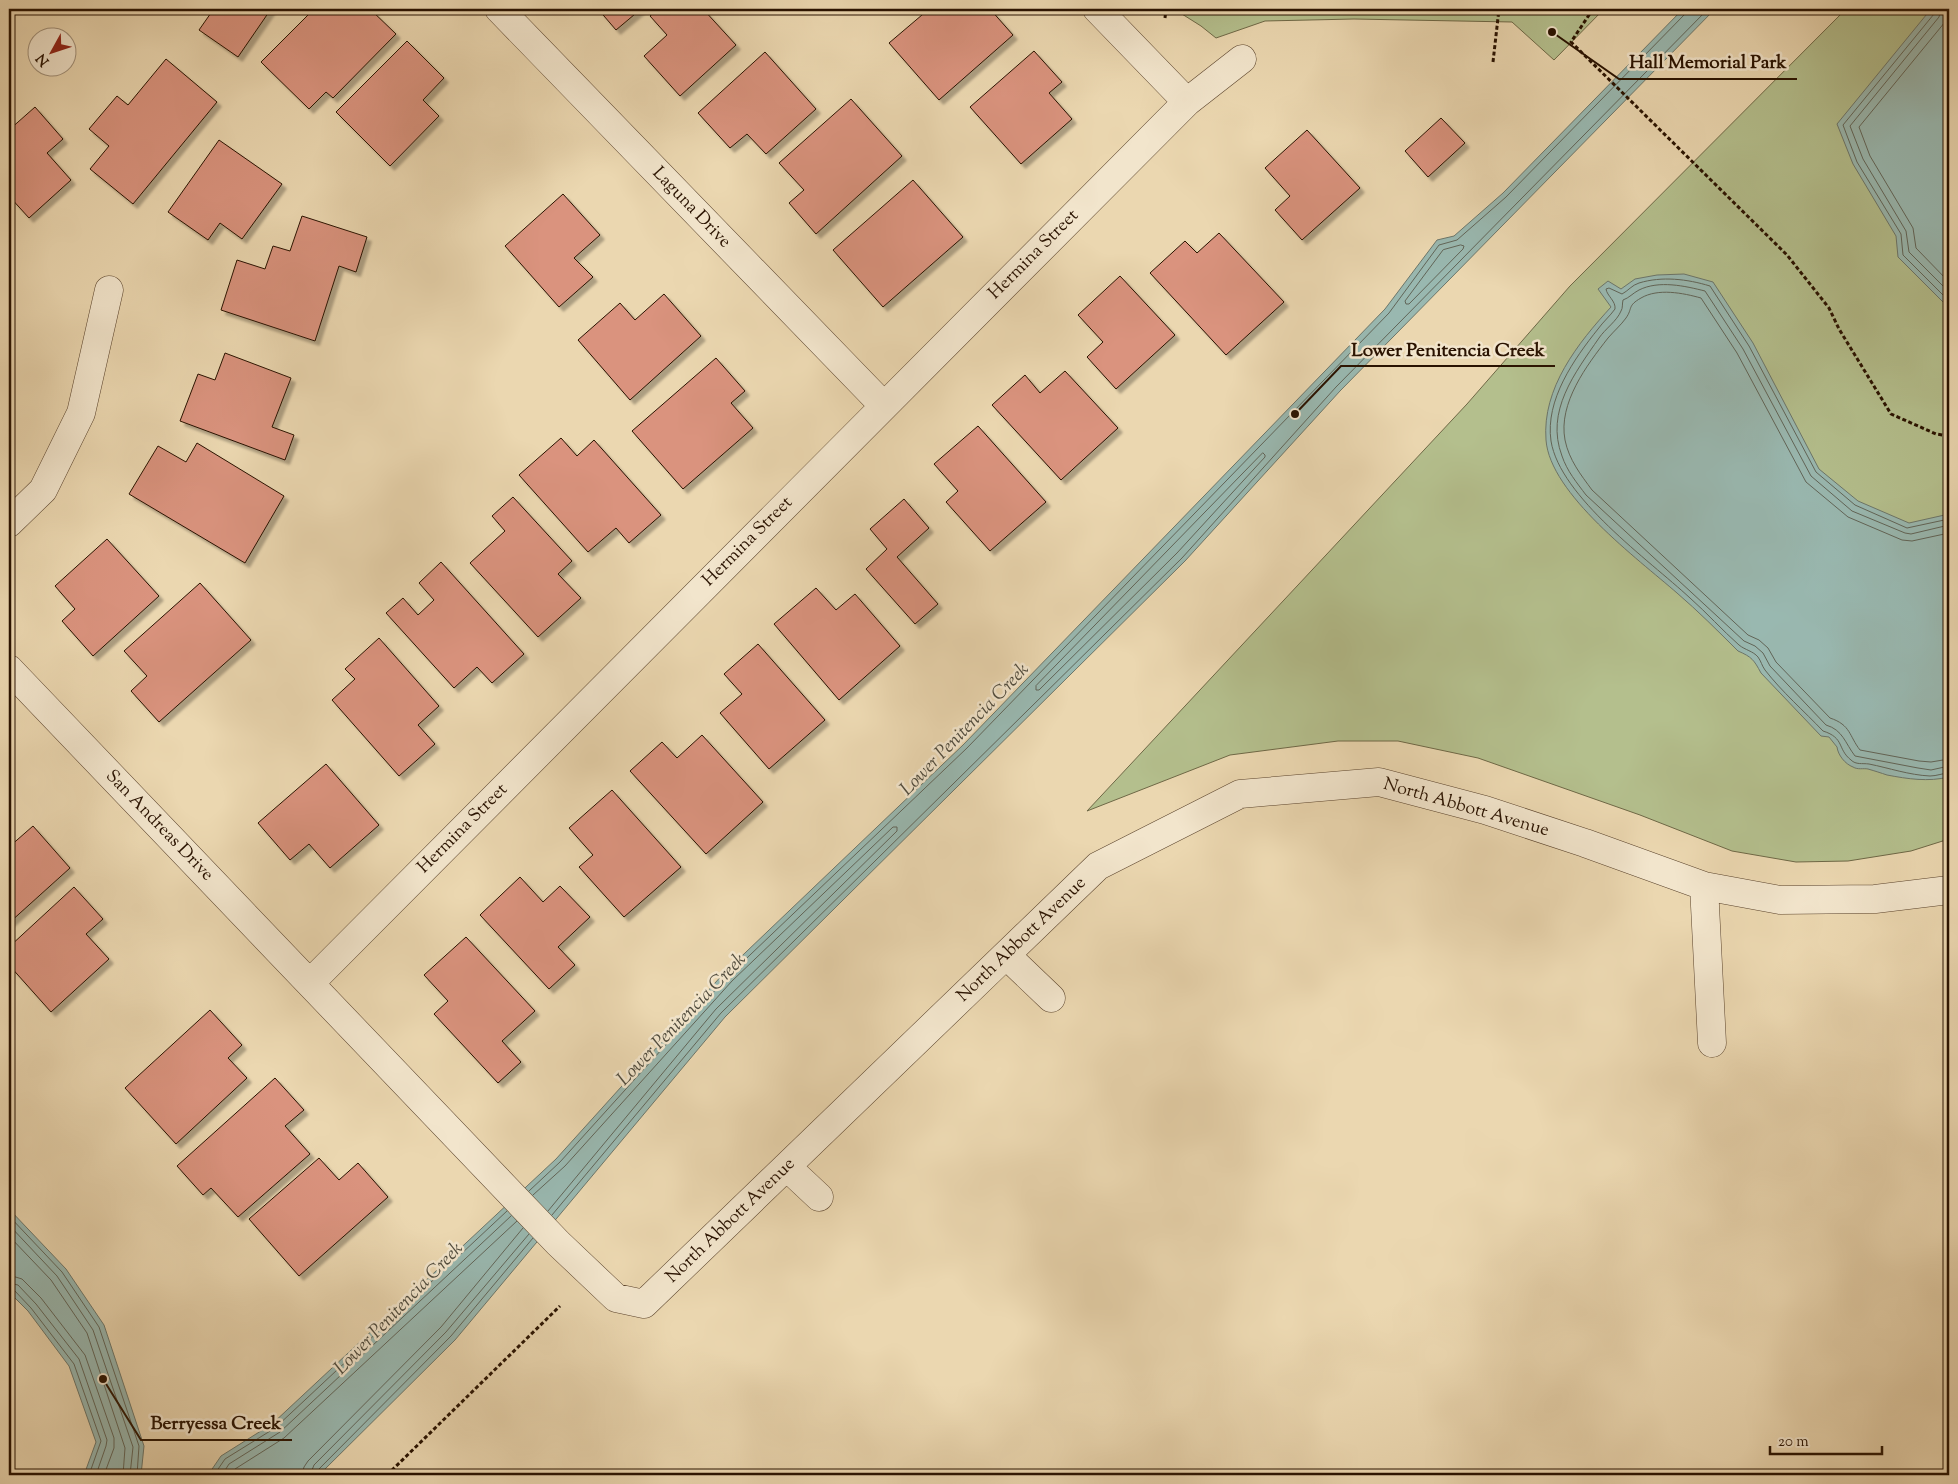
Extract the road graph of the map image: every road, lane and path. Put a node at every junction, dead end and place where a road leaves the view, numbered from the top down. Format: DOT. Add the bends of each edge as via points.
graph roads {
  1 [pos="499,9"];
  2 [pos="1097,9"];
  3 [pos="1166,9"];
  4 [pos="1499,9"];
  5 [pos="1593,9"];
  6 [pos="1165,18"];
  7 [pos="1242,59"];
  8 [pos="1493,62"];
  9 [pos="1187,102"];
  10 [pos="109,290"];
  11 [pos="884,406"];
  12 [pos="1949,436"];
  13 [pos="9,523"];
  14 [pos="9,669"];
  15 [pos="1704,886"];
  16 [pos="1949,890"];
  17 [pos="1006,955"];
  18 [pos="310,983"];
  19 [pos="1051,998"];
  20 [pos="1712,1044"];
  21 [pos="787,1167"];
  22 [pos="819,1197"];
  23 [pos="560,1306"];
  24 [pos="387,1475"];
  1 -- 11 [label="street, Laguna Drive"];
  2 -- 9 [label="street"];
  3 -- 6 [label="path"];
  4 -- 8 [label="path"];
  5 -- 12 [label="path" via="1571,42 1787,255 1829,308 1891,414 1936,434"];
  7 -- 9 [label="street, Hermina Street"];
  9 -- 11 [label="street, Hermina Street"];
  10 -- 13 [label="street" via="81,412 43,490"];
  11 -- 18 [label="street, Hermina Street"];
  14 -- 18 [label="street, San Andreas Drive"];
  15 -- 16 [label="street, North Abbott Avenue" via="1780,900 1875,899"];
  15 -- 17 [label="street, North Abbott Avenue" via="1485,810 1379,782 1240,794 1098,866"];
  15 -- 20 [label="street"];
  17 -- 19 [label="street"];
  17 -- 21 [label="street, North Abbott Avenue"];
  18 -- 21 [label="street, North Abbott Avenue" via="500,1184 616,1298 644,1304"];
  21 -- 22 [label="street"];
  23 -- 24 [label="path"];
}
